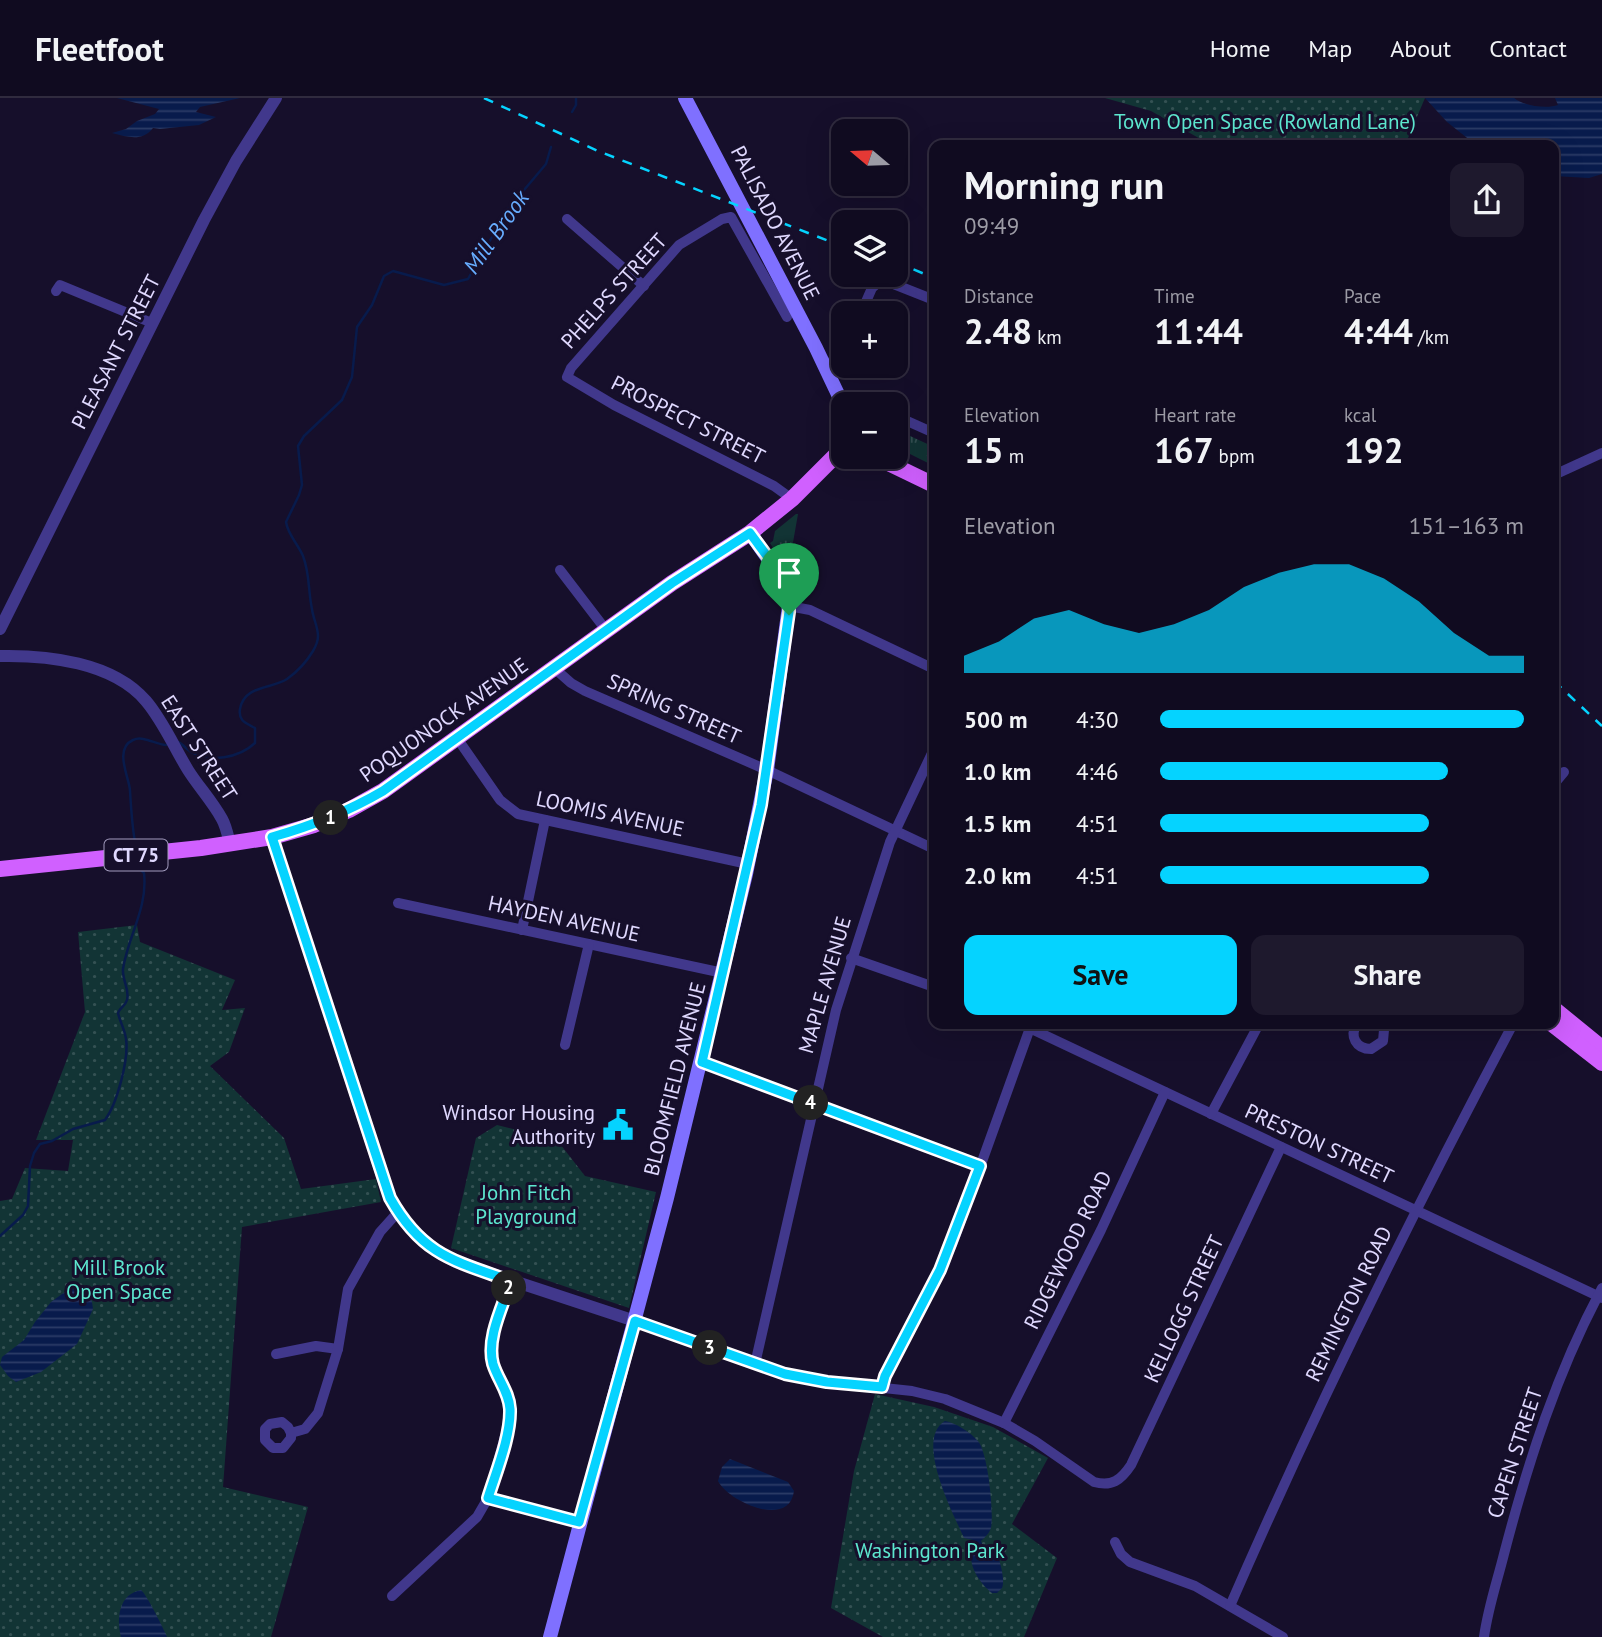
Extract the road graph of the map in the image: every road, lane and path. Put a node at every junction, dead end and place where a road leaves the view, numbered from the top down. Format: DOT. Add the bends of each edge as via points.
graph roads {
  1 [pos="276,98"];
  2 [pos="685,98"];
  3 [pos="567,219"];
  4 [pos="643,286"];
  5 [pos="56,290"];
  6 [pos="929,298"];
  7 [pos="866,301"];
  8 [pos="787,317"];
  9 [pos="152,323"];
  10 [pos="831,362"];
  11 [pos="826,367"];
  12 [pos="567,377"];
  13 [pos="837,392"];
  14 [pos="908,421"];
  15 [pos="929,430"];
  16 [pos="1602,453"];
  17 [pos="831,460"];
  18 [pos="901,469"];
  19 [pos="1559,473"];
  20 [pos="929,483"];
  21 [pos="792,499"];
  22 [pos="750,533"];
  23 [pos="560,570"];
  24 [pos="789,606"];
  25 [pos="0,629"];
  26 [pos="606,630"];
  27 [pos="0,656"];
  28 [pos="929,667"];
  29 [pos="554,668"];
  30 [pos="457,738"];
  31 [pos="929,761"];
  32 [pos="767,770"];
  33 [pos="1564,772"];
  34 [pos="1559,778"];
  35 [pos="545,820"];
  36 [pos="896,830"];
  37 [pos="272,837"];
  38 [pos="230,844"];
  39 [pos="929,846"];
  40 [pos="748,864"];
  41 [pos="0,869"];
  42 [pos="398,903"];
  43 [pos="522,930"];
  44 [pos="589,944"];
  45 [pos="851,958"];
  46 [pos="723,973"];
  47 [pos="929,985"];
  48 [pos="1559,1013"];
  49 [pos="1024,1029"];
  50 [pos="1031,1029"];
  51 [pos="1256,1029"];
  52 [pos="1354,1029"];
  53 [pos="1384,1029"];
  54 [pos="1510,1029"];
  55 [pos="1558,1029"];
  56 [pos="565,1045"];
  57 [pos="1602,1048"];
  58 [pos="702,1062"];
  59 [pos="1602,1063"];
  60 [pos="1165,1092"];
  61 [pos="813,1104"];
  62 [pos="1211,1114"];
  63 [pos="1281,1147"];
  64 [pos="980,1166"];
  65 [pos="1415,1211"];
  66 [pos="398,1212"];
  67 [pos="511,1281"];
  68 [pos="1600,1294"];
  69 [pos="635,1321"];
  70 [pos="338,1349"];
  71 [pos="276,1354"];
  72 [pos="755,1364"];
  73 [pos="882,1387"];
  74 [pos="1004,1423"];
  75 [pos="291,1433"];
  76 [pos="488,1498"];
  77 [pos="579,1522"];
  78 [pos="1115,1542"];
  79 [pos="392,1596"];
  80 [pos="1230,1606"];
  81 [pos="550,1637"];
  82 [pos="1283,1637"];
  83 [pos="1484,1637"];
  1 -- 9 [label="street, PLEASANT STREET" via="236,161"];
  2 -- 11 [label="main road, PALISADO AVENUE"];
  3 -- 4 [label="street"];
  4 -- 8 [label="street, PHELPS STREET" via="678,245 731,217"];
  4 -- 12 [label="street, PHELPS STREET"];
  5 -- 9 [label="street" via="60,285 75,290"];
  6 -- 7 [label="street" via="880,281"];
  9 -- 25 [label="street, PLEASANT STREET"];
  10 -- 11 [label="street"];
  11 -- 13 [label="main road, PALISADO AVENUE"];
  12 -- 21 [label="street, PROSPECT STREET"];
  14 -- 15 [label="street"];
  16 -- 19 [label="street"];
  17 -- 21 [label="main road, POQUONOCK AVENUE / CT 75"];
  18 -- 20 [label="main road"];
  21 -- 22 [label="main road, POQUONOCK AVENUE / CT 75"];
  22 -- 24 [label="main road, BLOOMFIELD AVENUE" via="781,577"];
  22 -- 26 [label="main road, POQUONOCK AVENUE / CT 75"];
  23 -- 26 [label="street"];
  24 -- 28 [label="street" via="816,612"];
  24 -- 32 [label="main road, BLOOMFIELD AVENUE"];
  26 -- 29 [label="main road, POQUONOCK AVENUE / CT 75"];
  27 -- 38 [label="street, EAST STREET" via="65,660 106,672 134,690 222,818"];
  29 -- 30 [label="main road, POQUONOCK AVENUE / CT 75"];
  29 -- 32 [label="street, SPRING STREET" via="585,691"];
  30 -- 35 [label="street, LOOMIS AVENUE" via="500,800 518,814"];
  30 -- 37 [label="main road, POQUONOCK AVENUE / CT 75" via="349,810"];
  31 -- 36 [label="street, MAPLE AVENUE"];
  32 -- 36 [label="street, SPRING STREET"];
  32 -- 40 [label="main road, BLOOMFIELD AVENUE"];
  33 -- 34 [label="street"];
  35 -- 40 [label="street, LOOMIS AVENUE"];
  35 -- 43 [label="street"];
  36 -- 39 [label="street, SPRING STREET"];
  36 -- 45 [label="street, MAPLE AVENUE"];
  37 -- 38 [label="main road, POQUONOCK AVENUE / CT 75"];
  37 -- 66 [label="street" via="384,1182"];
  38 -- 41 [label="main road, POQUONOCK AVENUE / CT 75"];
  40 -- 46 [label="main road, BLOOMFIELD AVENUE"];
  42 -- 43 [label="street, HAYDEN AVENUE"];
  43 -- 44 [label="street, HAYDEN AVENUE"];
  44 -- 46 [label="street, HAYDEN AVENUE"];
  44 -- 56 [label="street"];
  45 -- 47 [label="street"];
  45 -- 61 [label="street, MAPLE AVENUE"];
  46 -- 58 [label="main road, BLOOMFIELD AVENUE"];
  48 -- 57 [label="main road"];
  49 -- 64 [label="street"];
  50 -- 60 [label="street, PRESTON STREET"];
  51 -- 62 [label="street"];
  52 -- 53 [label="street" via="1358,1045 1371,1049 1383,1041"];
  54 -- 65 [label="street, REMINGTON ROAD"];
  55 -- 59 [label="main road"];
  58 -- 61 [label="street"];
  58 -- 69 [label="main road, BLOOMFIELD AVENUE"];
  60 -- 62 [label="street, PRESTON STREET"];
  60 -- 74 [label="street, RIDGEWOOD ROAD"];
  61 -- 64 [label="street"];
  61 -- 72 [label="street, MAPLE AVENUE"];
  62 -- 63 [label="street, PRESTON STREET"];
  63 -- 65 [label="street, PRESTON STREET"];
  63 -- 74 [label="street, KELLOGG STREET" via="1124,1476 1114,1483 1094,1482"];
  64 -- 73 [label="street" via="946,1258"];
  65 -- 68 [label="street, PRESTON STREET"];
  65 -- 80 [label="street, REMINGTON ROAD" via="1270,1512"];
  66 -- 67 [label="street" via="439,1253"];
  66 -- 70 [label="street" via="380,1232 348,1289"];
  67 -- 69 [label="street"];
  67 -- 76 [label="street" via="491,1350 508,1395 510,1418"];
  68 -- 83 [label="street, CAPEN STREET" via="1559,1381 1527,1468"];
  69 -- 72 [label="street"];
  69 -- 77 [label="main road, BLOOMFIELD AVENUE"];
  70 -- 71 [label="street" via="316,1346"];
  70 -- 75 [label="street" via="318,1413 304,1429"];
  72 -- 73 [label="street" via="806,1379"];
  73 -- 74 [label="street" via="946,1399"];
  76 -- 77 [label="street"];
  76 -- 79 [label="street" via="477,1517"];
  77 -- 81 [label="main road, BLOOMFIELD AVENUE"];
  78 -- 80 [label="street" via="1130,1562 1195,1586"];
  80 -- 82 [label="street"];
}
